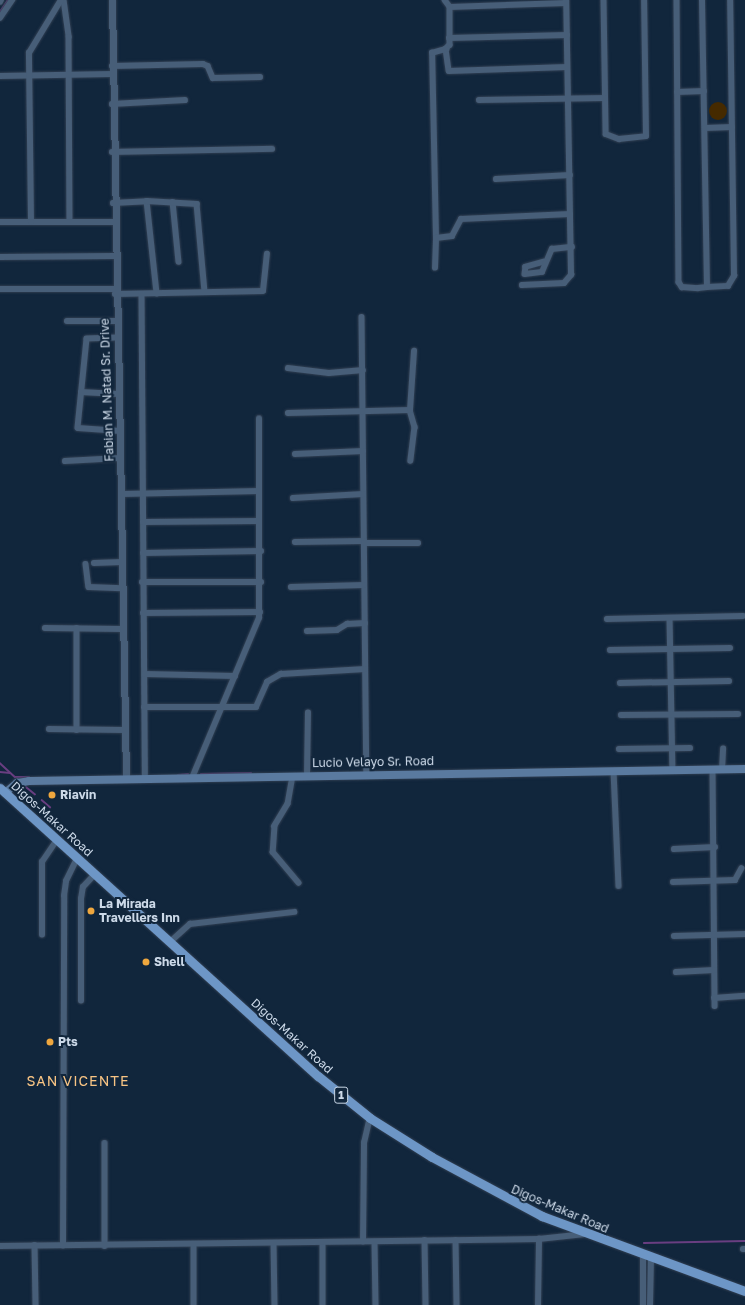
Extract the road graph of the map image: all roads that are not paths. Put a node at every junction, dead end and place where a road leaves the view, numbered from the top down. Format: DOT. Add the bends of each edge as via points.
graph roads {
  1 [pos="12,0"];
  2 [pos="61,0"];
  3 [pos="64,0"];
  4 [pos="112,0"];
  5 [pos="445,0"];
  6 [pos="604,0"];
  7 [pos="644,0"];
  8 [pos="676,0"];
  9 [pos="702,0"];
  10 [pos="730,0"];
  11 [pos="566,1"];
  12 [pos="450,7"];
  13 [pos="0,18"];
  14 [pos="566,35"];
  15 [pos="449,38"];
  16 [pos="446,49"];
  17 [pos="567,66"];
  18 [pos="112,70"];
  19 [pos="31,74"];
  20 [pos="70,74"];
  21 [pos="0,76"];
  22 [pos="260,77"];
  23 [pos="704,91"];
  24 [pos="677,92"];
  25 [pos="568,98"];
  26 [pos="605,98"];
  27 [pos="185,100"];
  28 [pos="479,100"];
  29 [pos="112,104"];
  30 [pos="732,127"];
  31 [pos="705,128"];
  32 [pos="272,149"];
  33 [pos="112,152"];
  34 [pos="570,175"];
  35 [pos="496,179"];
  36 [pos="147,201"];
  37 [pos="173,202"];
  38 [pos="113,203"];
  39 [pos="570,214"];
  40 [pos="0,222"];
  41 [pos="31,222"];
  42 [pos="70,222"];
  43 [pos="113,222"];
  44 [pos="436,238"];
  45 [pos="572,247"];
  46 [pos="267,254"];
  47 [pos="114,256"];
  48 [pos="0,257"];
  49 [pos="179,262"];
  50 [pos="544,262"];
  51 [pos="435,268"];
  52 [pos="522,285"];
  53 [pos="707,286"];
  54 [pos="0,289"];
  55 [pos="115,291"];
  56 [pos="205,292"];
  57 [pos="157,293"];
  58 [pos="142,294"];
  59 [pos="362,317"];
  60 [pos="67,321"];
  61 [pos="116,321"];
  62 [pos="116,338"];
  63 [pos="414,351"];
  64 [pos="288,368"];
  65 [pos="363,370"];
  66 [pos="81,392"];
  67 [pos="118,394"];
  68 [pos="410,410"];
  69 [pos="362,411"];
  70 [pos="288,413"];
  71 [pos="259,419"];
  72 [pos="120,431"];
  73 [pos="363,451"];
  74 [pos="295,454"];
  75 [pos="120,458"];
  76 [pos="65,461"];
  77 [pos="411,461"];
  78 [pos="258,491"];
  79 [pos="142,493"];
  80 [pos="122,494"];
  81 [pos="363,494"];
  82 [pos="293,498"];
  83 [pos="259,521"];
  84 [pos="143,522"];
  85 [pos="295,542"];
  86 [pos="364,542"];
  87 [pos="418,542"];
  88 [pos="261,551"];
  89 [pos="143,553"];
  90 [pos="122,562"];
  91 [pos="94,563"];
  92 [pos="86,564"];
  93 [pos="142,582"];
  94 [pos="261,582"];
  95 [pos="364,585"];
  96 [pos="291,587"];
  97 [pos="122,588"];
  98 [pos="260,612"];
  99 [pos="143,613"];
  100 [pos="743,616"];
  101 [pos="670,618"];
  102 [pos="607,619"];
  103 [pos="365,623"];
  104 [pos="45,628"];
  105 [pos="77,628"];
  106 [pos="122,629"];
  107 [pos="307,631"];
  108 [pos="730,648"];
  109 [pos="670,649"];
  110 [pos="610,650"];
  111 [pos="365,669"];
  112 [pos="145,674"];
  113 [pos="235,676"];
  114 [pos="729,681"];
  115 [pos="670,682"];
  116 [pos="620,683"];
  117 [pos="144,706"];
  118 [pos="222,706"];
  119 [pos="308,713"];
  120 [pos="738,714"];
  121 [pos="621,715"];
  122 [pos="671,715"];
  123 [pos="49,729"];
  124 [pos="77,730"];
  125 [pos="124,730"];
  126 [pos="672,748"];
  127 [pos="690,748"];
  128 [pos="619,749"];
  129 [pos="723,749"];
  130 [pos="745,769"];
  131 [pos="673,770"];
  132 [pos="713,770"];
  133 [pos="722,770"];
  134 [pos="614,771"];
  135 [pos="367,774"];
  136 [pos="307,775"];
  137 [pos="293,776"];
  138 [pos="145,778"];
  139 [pos="192,778"];
  140 [pos="126,779"];
  141 [pos="2,791"];
  142 [pos="57,840"];
  143 [pos="714,847"];
  144 [pos="674,849"];
  145 [pos="77,858"];
  146 [pos="741,868"];
  147 [pos="95,874"];
  148 [pos="715,880"];
  149 [pos="673,882"];
  150 [pos="299,883"];
  151 [pos="619,886"];
  152 [pos="294,912"];
  153 [pos="42,934"];
  154 [pos="745,934"];
  155 [pos="714,935"];
  156 [pos="674,936"];
  157 [pos="170,942"];
  158 [pos="714,970"];
  159 [pos="676,972"];
  160 [pos="745,996"];
  161 [pos="714,998"];
  162 [pos="81,1001"];
  163 [pos="715,1006"];
  164 [pos="370,1118"];
  165 [pos="105,1143"];
  166 [pos="585,1234"];
  167 [pos="539,1239"];
  168 [pos="425,1240"];
  169 [pos="456,1240"];
  170 [pos="363,1242"];
  171 [pos="375,1242"];
  172 [pos="274,1243"];
  173 [pos="323,1243"];
  174 [pos="35,1245"];
  175 [pos="0,1246"];
  176 [pos="63,1246"];
  177 [pos="105,1246"];
  178 [pos="194,1246"];
  179 [pos="647,1257"];
  180 [pos="745,1291"];
  181 [pos="36,1305"];
  182 [pos="194,1305"];
  183 [pos="275,1305"];
  184 [pos="323,1305"];
  185 [pos="376,1305"];
  186 [pos="426,1305"];
  187 [pos="456,1305"];
  188 [pos="538,1305"];
  189 [pos="643,1305"];
  190 [pos="650,1305"];
  1 -- 13 [label="street"];
  2 -- 19 [label="street" via="31,44"];
  3 -- 20 [label="street"];
  4 -- 18 [label="street, Fabian M. Natad Sr. Drive"];
  5 -- 12 [label="street"];
  6 -- 26 [label="street"];
  7 -- 26 [label="street" via="645,136 619,140 607,136"];
  8 -- 24 [label="street"];
  9 -- 23 [label="street"];
  10 -- 30 [label="street"];
  11 -- 12 [label="street"];
  11 -- 14 [label="street"];
  12 -- 15 [label="street"];
  14 -- 15 [label="street"];
  14 -- 17 [label="street"];
  15 -- 16 [label="street"];
  16 -- 17 [label="street" via="450,71"];
  16 -- 44 [label="street" via="432,53"];
  17 -- 25 [label="street"];
  18 -- 20 [label="street"];
  18 -- 22 [label="street" via="203,64 208,66 213,78"];
  18 -- 29 [label="street, Fabian M. Natad Sr. Drive"];
  19 -- 20 [label="street"];
  19 -- 21 [label="street"];
  19 -- 41 [label="street"];
  20 -- 42 [label="street"];
  23 -- 24 [label="street"];
  23 -- 31 [label="street"];
  24 -- 53 [label="street" via="679,282 686,287"];
  25 -- 26 [label="street"];
  25 -- 28 [label="street"];
  25 -- 34 [label="street"];
  27 -- 29 [label="street"];
  29 -- 33 [label="street, Fabian M. Natad Sr. Drive"];
  30 -- 31 [label="street"];
  30 -- 53 [label="street" via="734,276 728,286"];
  31 -- 53 [label="street"];
  32 -- 33 [label="street"];
  33 -- 38 [label="street, Fabian M. Natad Sr. Drive"];
  34 -- 35 [label="street"];
  34 -- 39 [label="street"];
  36 -- 37 [label="street"];
  36 -- 38 [label="street"];
  36 -- 57 [label="street"];
  37 -- 49 [label="street"];
  37 -- 56 [label="street" via="197,204"];
  38 -- 43 [label="street, Fabian M. Natad Sr. Drive"];
  39 -- 44 [label="street" via="461,219 452,236"];
  39 -- 45 [label="street"];
  40 -- 41 [label="street"];
  41 -- 42 [label="street"];
  42 -- 43 [label="street"];
  43 -- 47 [label="street, Fabian M. Natad Sr. Drive"];
  44 -- 51 [label="street"];
  45 -- 50 [label="street" via="552,249"];
  45 -- 52 [label="street" via="568,281"];
  46 -- 56 [label="street" via="263,291"];
  47 -- 48 [label="street"];
  47 -- 55 [label="street, Fabian M. Natad Sr. Drive"];
  54 -- 55 [label="street"];
  55 -- 58 [label="street"];
  55 -- 61 [label="street, Fabian M. Natad Sr. Drive"];
  56 -- 57 [label="street"];
  57 -- 58 [label="street"];
  58 -- 79 [label="street"];
  59 -- 65 [label="street"];
  60 -- 61 [label="street"];
  61 -- 62 [label="street, Fabian M. Natad Sr. Drive"];
  62 -- 66 [label="street" via="87,339"];
  62 -- 67 [label="street, Fabian M. Natad Sr. Drive"];
  63 -- 68 [label="street"];
  64 -- 65 [label="street" via="329,373"];
  65 -- 69 [label="street"];
  66 -- 67 [label="street"];
  66 -- 72 [label="street" via="78,429"];
  67 -- 72 [label="street, Fabian M. Natad Sr. Drive"];
  68 -- 69 [label="street"];
  68 -- 77 [label="street" via="415,427"];
  69 -- 70 [label="street"];
  69 -- 73 [label="street"];
  71 -- 78 [label="street"];
  72 -- 75 [label="street, Fabian M. Natad Sr. Drive"];
  73 -- 74 [label="street"];
  73 -- 81 [label="street"];
  75 -- 76 [label="street"];
  75 -- 80 [label="street, Fabian M. Natad Sr. Drive"];
  78 -- 79 [label="street"];
  78 -- 83 [label="street"];
  79 -- 80 [label="street"];
  79 -- 84 [label="street"];
  80 -- 90 [label="street, Fabian M. Natad Sr. Drive"];
  81 -- 82 [label="street"];
  81 -- 86 [label="street"];
  83 -- 84 [label="street"];
  83 -- 88 [label="street"];
  84 -- 89 [label="street"];
  85 -- 86 [label="street"];
  86 -- 87 [label="street"];
  86 -- 95 [label="street"];
  88 -- 89 [label="street"];
  88 -- 94 [label="street"];
  89 -- 93 [label="street"];
  90 -- 91 [label="street"];
  90 -- 97 [label="street, Fabian M. Natad Sr. Drive"];
  92 -- 97 [label="street" via="89,587"];
  93 -- 94 [label="street"];
  93 -- 99 [label="street"];
  94 -- 98 [label="street"];
  95 -- 96 [label="street"];
  95 -- 103 [label="street"];
  97 -- 106 [label="street, Fabian M. Natad Sr. Drive"];
  98 -- 99 [label="street"];
  98 -- 113 [label="street"];
  99 -- 112 [label="street"];
  100 -- 101 [label="street"];
  101 -- 102 [label="street"];
  101 -- 109 [label="street"];
  103 -- 107 [label="street" via="347,624 337,630"];
  103 -- 111 [label="street"];
  104 -- 105 [label="street"];
  105 -- 106 [label="street"];
  105 -- 124 [label="street"];
  106 -- 125 [label="street, Fabian M. Natad Sr. Drive"];
  108 -- 109 [label="street"];
  109 -- 110 [label="street"];
  109 -- 115 [label="street"];
  111 -- 118 [label="street" via="281,674 267,682 258,707"];
  111 -- 135 [label="street"];
  112 -- 113 [label="street"];
  112 -- 117 [label="street"];
  113 -- 118 [label="street"];
  114 -- 115 [label="street"];
  115 -- 116 [label="street"];
  115 -- 122 [label="street"];
  117 -- 118 [label="street"];
  117 -- 138 [label="street"];
  118 -- 139 [label="street"];
  119 -- 136 [label="street"];
  120 -- 122 [label="street"];
  121 -- 122 [label="street"];
  122 -- 126 [label="street"];
  123 -- 124 [label="street"];
  124 -- 125 [label="street"];
  125 -- 140 [label="street, Fabian M. Natad Sr. Drive"];
  126 -- 127 [label="street"];
  126 -- 128 [label="street"];
  126 -- 131 [label="street"];
  129 -- 133 [label="street"];
  130 -- 133 [label="main road, Lucio Velayo Sr. Road"];
  131 -- 132 [label="main road, Lucio Velayo Sr. Road"];
  131 -- 134 [label="main road, Lucio Velayo Sr. Road"];
  132 -- 133 [label="main road, Lucio Velayo Sr. Road"];
  132 -- 143 [label="street"];
  134 -- 135 [label="main road, Lucio Velayo Sr. Road"];
  134 -- 151 [label="street"];
  135 -- 136 [label="main road, Lucio Velayo Sr. Road"];
  136 -- 137 [label="main road, Lucio Velayo Sr. Road"];
  137 -- 139 [label="main road, Lucio Velayo Sr. Road"];
  137 -- 150 [label="street" via="288,804 275,826 273,852"];
  138 -- 139 [label="main road, Lucio Velayo Sr. Road"];
  138 -- 140 [label="main road, Lucio Velayo Sr. Road"];
  140 -- 141 [label="main road, Lucio Velayo Sr. Road" via="22,781"];
  141 -- 142 [label="main road, Digos-Makar Road / 1"];
  142 -- 145 [label="main road, Digos-Makar Road / 1"];
  142 -- 153 [label="street" via="42,862"];
  143 -- 144 [label="street"];
  143 -- 148 [label="street"];
  145 -- 147 [label="main road, Digos-Makar Road / 1"];
  145 -- 176 [label="street" via="66,881 64,896"];
  146 -- 148 [label="street" via="735,880"];
  147 -- 157 [label="main road, Digos-Makar Road / 1"];
  147 -- 162 [label="street" via="83,887 81,899"];
  148 -- 149 [label="street"];
  148 -- 155 [label="street"];
  152 -- 157 [label="street" via="190,924"];
  154 -- 155 [label="street"];
  155 -- 156 [label="street"];
  155 -- 158 [label="street"];
  157 -- 164 [label="main road, Digos-Makar Road / 1" via="318,1076"];
  158 -- 159 [label="street"];
  158 -- 161 [label="street"];
  160 -- 161 [label="street"];
  161 -- 163 [label="street"];
  164 -- 166 [label="main road, Digos-Makar Road / 1" via="502,1197"];
  164 -- 170 [label="street" via="364,1136"];
  165 -- 177 [label="street"];
  166 -- 167 [label="street"];
  166 -- 179 [label="main road, Digos-Makar Road / 1"];
  167 -- 169 [label="street"];
  167 -- 188 [label="street"];
  168 -- 169 [label="street"];
  168 -- 171 [label="street"];
  168 -- 186 [label="street"];
  169 -- 187 [label="street"];
  170 -- 171 [label="street"];
  170 -- 173 [label="street"];
  171 -- 185 [label="street"];
  172 -- 173 [label="street"];
  172 -- 178 [label="street"];
  172 -- 183 [label="street"];
  173 -- 184 [label="street"];
  174 -- 175 [label="street"];
  174 -- 176 [label="street"];
  174 -- 181 [label="street"];
  176 -- 177 [label="street"];
  177 -- 178 [label="street"];
  178 -- 182 [label="street"];
  179 -- 180 [label="main road, Digos-Makar Road / 1"];
  179 -- 189 [label="street"];
  179 -- 190 [label="street"];
}
